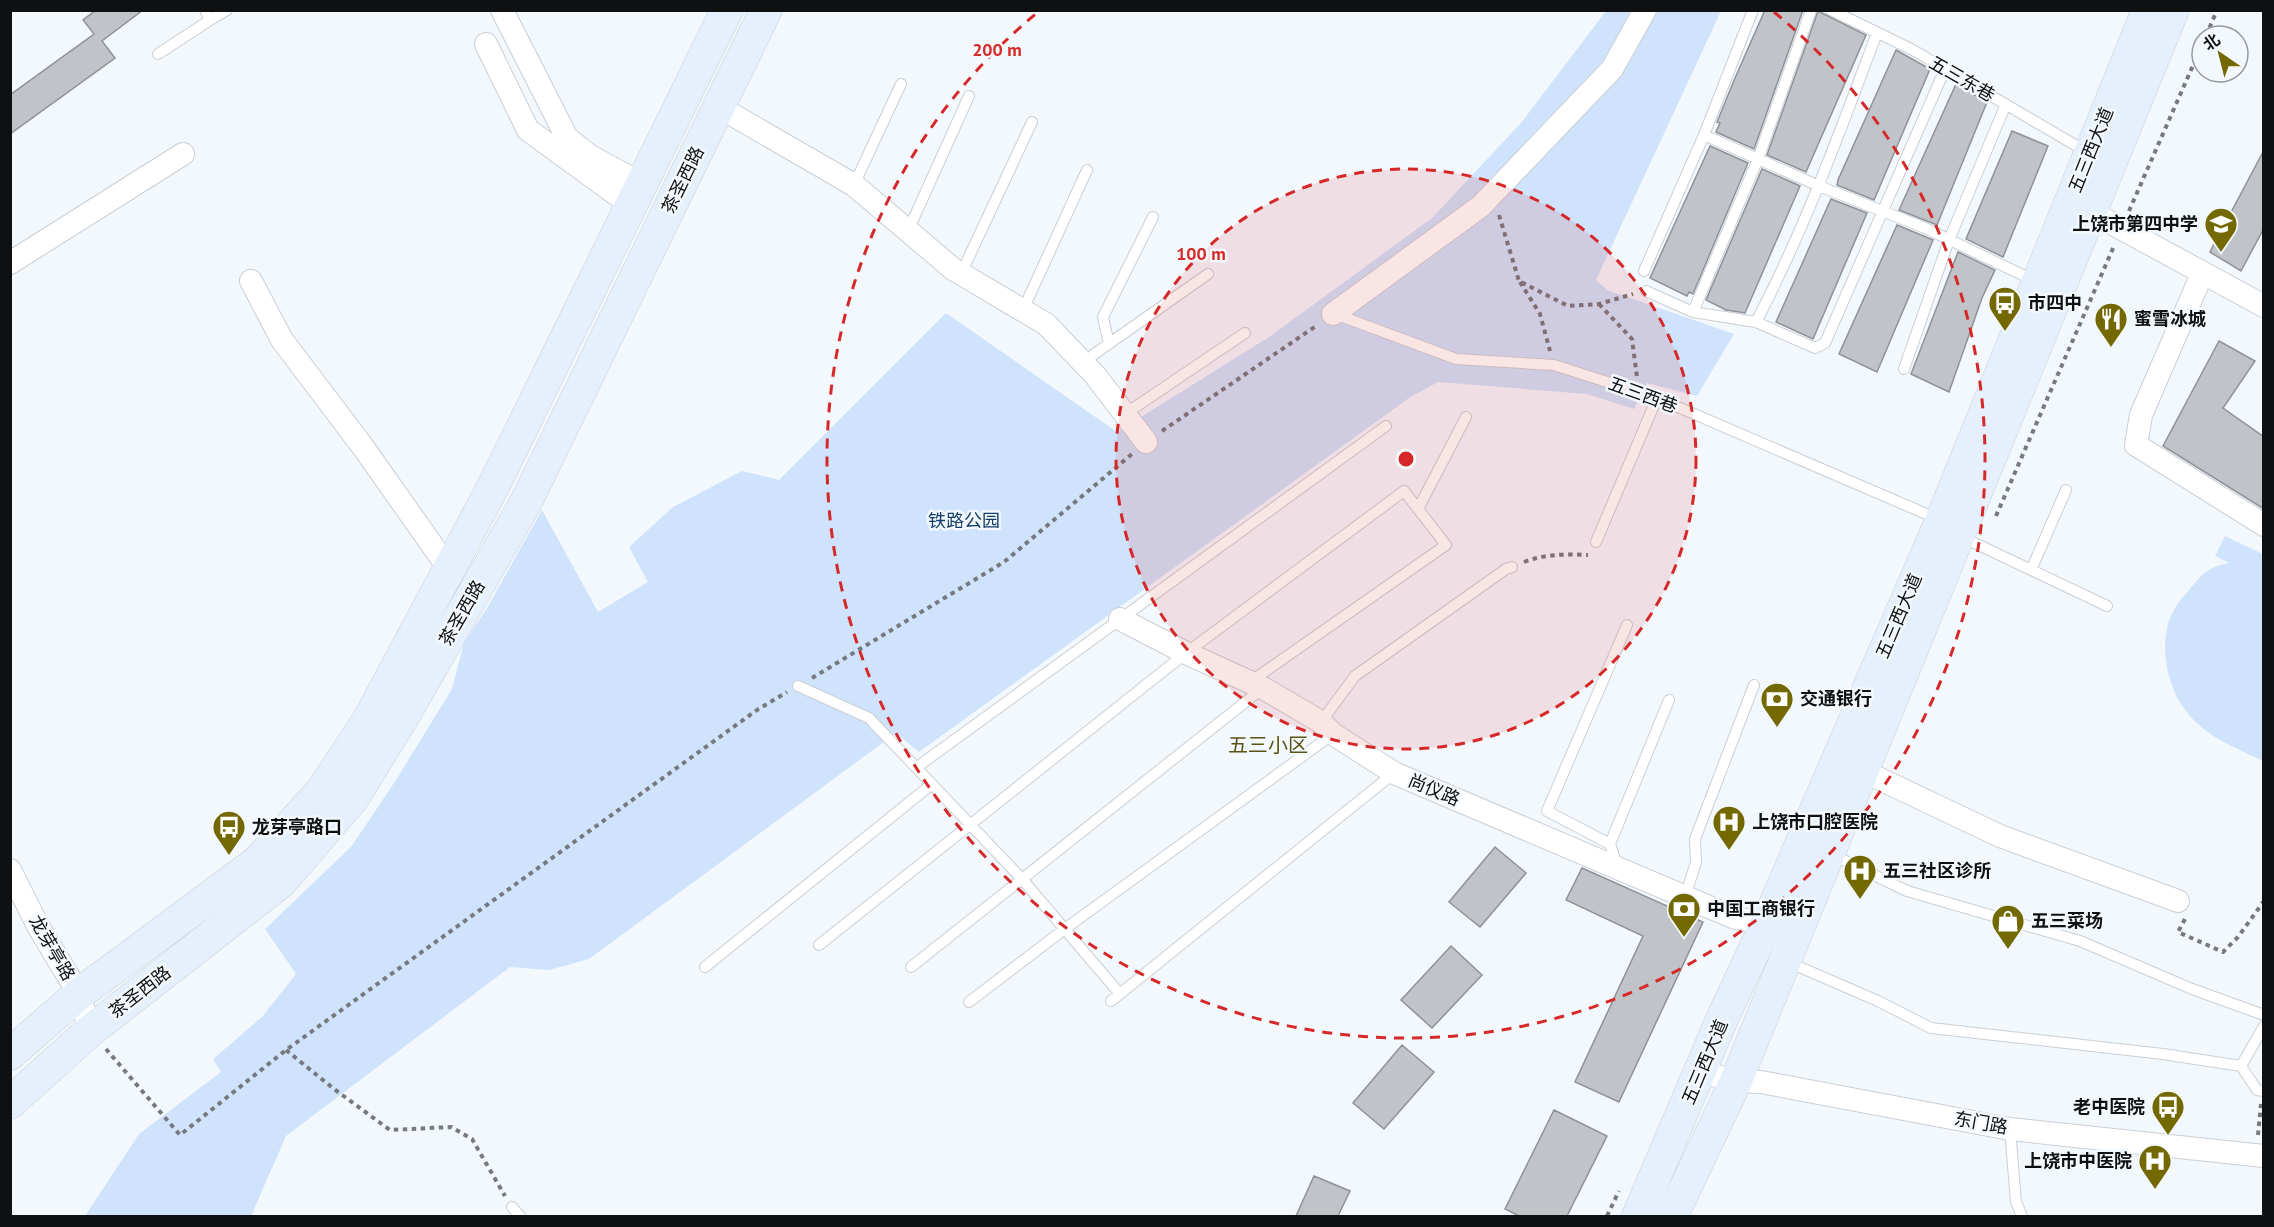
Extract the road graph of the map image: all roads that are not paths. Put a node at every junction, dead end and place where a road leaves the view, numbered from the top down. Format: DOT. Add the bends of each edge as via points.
graph roads {
  1 [pos="227,10"];
  2 [pos="502,10"];
  3 [pos="727,10"];
  4 [pos="766,10"];
  5 [pos="1645,10"];
  6 [pos="1753,10"];
  7 [pos="1811,10"];
  8 [pos="1832,10"];
  9 [pos="2148,10"];
  10 [pos="2174,10"];
  11 [pos="208,15"];
  12 [pos="1877,33"];
  13 [pos="486,45"];
  14 [pos="158,54"];
  15 [pos="1945,69"];
  16 [pos="901,84"];
  17 [pos="969,96"];
  18 [pos="2006,104"];
  19 [pos="719,107"];
  20 [pos="1032,122"];
  21 [pos="1704,135"];
  22 [pos="183,154"];
  23 [pos="2089,154"];
  24 [pos="1758,159"];
  25 [pos="1088,170"];
  26 [pos="854,185"];
  27 [pos="1819,186"];
  28 [pos="636,194"];
  29 [pos="1884,212"];
  30 [pos="2091,212"];
  31 [pos="1153,217"];
  32 [pos="908,231"];
  33 [pos="1949,240"];
  34 [pos="10,263"];
  35 [pos="1644,271"];
  36 [pos="961,274"];
  37 [pos="1209,274"];
  38 [pos="2202,274"];
  39 [pos="251,281"];
  40 [pos="2038,282"];
  41 [pos="1646,291"];
  42 [pos="2264,306"];
  43 [pos="1023,310"];
  44 [pos="1693,312"];
  45 [pos="1333,314"];
  46 [pos="1756,322"];
  47 [pos="1245,333"];
  48 [pos="1109,344"];
  49 [pos="1083,362"];
  50 [pos="1904,369"];
  51 [pos="1658,398"];
  52 [pos="1125,414"];
  53 [pos="1466,417"];
  54 [pos="1386,426"];
  55 [pos="1146,442"];
  56 [pos="2066,490"];
  57 [pos="1418,509"];
  58 [pos="2264,525"];
  59 [pos="1950,528"];
  60 [pos="1596,542"];
  61 [pos="1512,567"];
  62 [pos="450,568"];
  63 [pos="2031,570"];
  64 [pos="2107,606"];
  65 [pos="1120,619"];
  66 [pos="1627,625"];
  67 [pos="1186,653"];
  68 [pos="1257,685"];
  69 [pos="1754,685"];
  70 [pos="798,686"];
  71 [pos="1669,700"];
  72 [pos="1327,728"];
  73 [pos="917,767"];
  74 [pos="1863,771"];
  75 [pos="1394,773"];
  76 [pos="932,784"];
  77 [pos="970,825"];
  78 [pos="1610,844"];
  79 [pos="1828,853"];
  80 [pos="1618,868"];
  81 [pos="10,870"];
  82 [pos="1022,879"];
  83 [pos="1685,897"];
  84 [pos="2178,901"];
  85 [pos="1765,927"];
  86 [pos="1066,928"];
  87 [pos="819,945"];
  88 [pos="1785,961"];
  89 [pos="911,966"];
  90 [pos="705,967"];
  91 [pos="79,994"];
  92 [pos="969,1002"];
  93 [pos="2264,1015"];
  94 [pos="2264,1026"];
  95 [pos="90,1031"];
  96 [pos="2260,1041"];
  97 [pos="10,1054"];
  98 [pos="2241,1066"];
  99 [pos="1701,1072"];
  100 [pos="1736,1081"];
  101 [pos="2263,1091"];
  102 [pos="10,1103"];
  103 [pos="2010,1129"];
  104 [pos="2260,1155"];
  105 [pos="512,1207"];
  106 [pos="520,1216"];
  107 [pos="1638,1216"];
  108 [pos="1672,1216"];
  109 [pos="2022,1216"];
  1 -- 11 [label="lane"];
  2 -- 28 [label="street" via="567,138"];
  3 -- 28 [label="main road, 茶圣西路"];
  4 -- 19 [label="main road, 茶圣西路"];
  5 -- 45 [label="street" via="1612,69 1481,206"];
  6 -- 21 [label="lane"];
  7 -- 24 [label="lane"];
  8 -- 12 [label="lane, 五三东巷"];
  9 -- 23 [label="main road, 五三西大道"];
  10 -- 30 [label="main road, 五三西大道"];
  11 -- 14 [label="lane"];
  12 -- 15 [label="lane, 五三东巷"];
  12 -- 27 [label="lane"];
  13 -- 28 [label="street" via="528,130"];
  15 -- 18 [label="lane, 五三东巷"];
  15 -- 29 [label="lane"];
  16 -- 26 [label="lane"];
  17 -- 32 [label="lane"];
  18 -- 23 [label="lane, 五三东巷"];
  18 -- 33 [label="lane"];
  19 -- 26 [label="street"];
  19 -- 95 [label="main road, 茶圣西路" via="526,502 353,798 281,882"];
  20 -- 36 [label="lane"];
  21 -- 24 [label="lane"];
  21 -- 35 [label="lane"];
  22 -- 34 [label="street"];
  23 -- 40 [label="main road, 五三西大道"];
  24 -- 27 [label="lane"];
  24 -- 44 [label="lane"];
  25 -- 43 [label="lane"];
  26 -- 32 [label="street"];
  27 -- 29 [label="lane"];
  27 -- 46 [label="lane"];
  28 -- 62 [label="main road, 茶圣西路"];
  29 -- 33 [label="lane"];
  29 -- 46 [label="lane" via="1825,343 1815,348"];
  30 -- 38 [label="street"];
  30 -- 59 [label="main road, 五三西大道"];
  31 -- 48 [label="lane" via="1103,317"];
  32 -- 36 [label="street"];
  33 -- 40 [label="lane"];
  33 -- 50 [label="lane"];
  36 -- 43 [label="street"];
  37 -- 48 [label="lane"];
  38 -- 42 [label="street"];
  38 -- 58 [label="street" via="2141,415 2136,445"];
  39 -- 62 [label="street" via="282,340"];
  40 -- 59 [label="main road, 五三西大道"];
  41 -- 44 [label="lane"];
  43 -- 49 [label="street" via="1046,324"];
  44 -- 46 [label="lane"];
  45 -- 51 [label="lane, 五三西巷" via="1456,359 1554,365"];
  47 -- 52 [label="lane"];
  48 -- 49 [label="lane"];
  49 -- 52 [label="street"];
  51 -- 59 [label="lane, 五三西巷"];
  51 -- 60 [label="lane"];
  52 -- 55 [label="street"];
  53 -- 57 [label="lane"];
  54 -- 65 [label="lane"];
  56 -- 63 [label="lane"];
  57 -- 67 [label="lane" via="1404,491"];
  57 -- 68 [label="lane" via="1446,545"];
  59 -- 63 [label="lane, 五三西巷"];
  59 -- 74 [label="main road, 五三西大道"];
  59 -- 85 [label="main road, 五三西大道"];
  61 -- 72 [label="lane" via="1355,676"];
  62 -- 91 [label="main road, 茶圣西路" via="369,719 321,792 257,862"];
  63 -- 64 [label="lane, 五三西巷"];
  65 -- 67 [label="street, 尚仪路"];
  65 -- 73 [label="lane"];
  66 -- 78 [label="lane" via="1547,812"];
  67 -- 68 [label="street, 尚仪路"];
  67 -- 77 [label="lane"];
  68 -- 72 [label="street, 尚仪路"];
  68 -- 82 [label="lane"];
  69 -- 83 [label="lane" via="1695,839 1696,862"];
  70 -- 73 [label="lane" via="869,718"];
  71 -- 78 [label="lane"];
  72 -- 75 [label="street, 尚仪路"];
  72 -- 86 [label="lane"];
  73 -- 76 [label="lane"];
  74 -- 79 [label="main road, 五三西大道"];
  74 -- 84 [label="street" via="2000,836"];
  75 -- 80 [label="street, 尚仪路"];
  75 -- 86 [label="lane" via="1116,997"];
  76 -- 77 [label="lane"];
  76 -- 90 [label="lane"];
  77 -- 82 [label="lane"];
  77 -- 87 [label="lane"];
  78 -- 80 [label="lane"];
  79 -- 88 [label="main road, 五三西大道"];
  79 -- 93 [label="lane" via="1907,891 2080,941 2192,990"];
  80 -- 83 [label="street, 尚仪路"];
  81 -- 91 [label="street, 龙芽亭路"];
  82 -- 86 [label="lane"];
  82 -- 89 [label="lane"];
  83 -- 85 [label="street, 尚仪路"];
  85 -- 99 [label="main road, 五三西大道"];
  86 -- 92 [label="lane"];
  88 -- 98 [label="lane" via="1931,1028"];
  88 -- 100 [label="main road, 五三西大道"];
  91 -- 95 [label="street, 龙芽亭路"];
  91 -- 97 [label="main road, 茶圣西路"];
  94 -- 96 [label="lane"];
  95 -- 102 [label="main road, 茶圣西路"];
  96 -- 98 [label="lane"];
  98 -- 101 [label="lane" via="2257,1090"];
  99 -- 100 [label="street, 东门路"];
  99 -- 107 [label="main road, 五三西大道"];
  100 -- 103 [label="street, 东门路" via="1761,1082"];
  100 -- 108 [label="main road, 五三西大道"];
  103 -- 104 [label="street, 东门路"];
  103 -- 109 [label="lane" via="2016,1202"];
  105 -- 106 [label="lane"];
}
